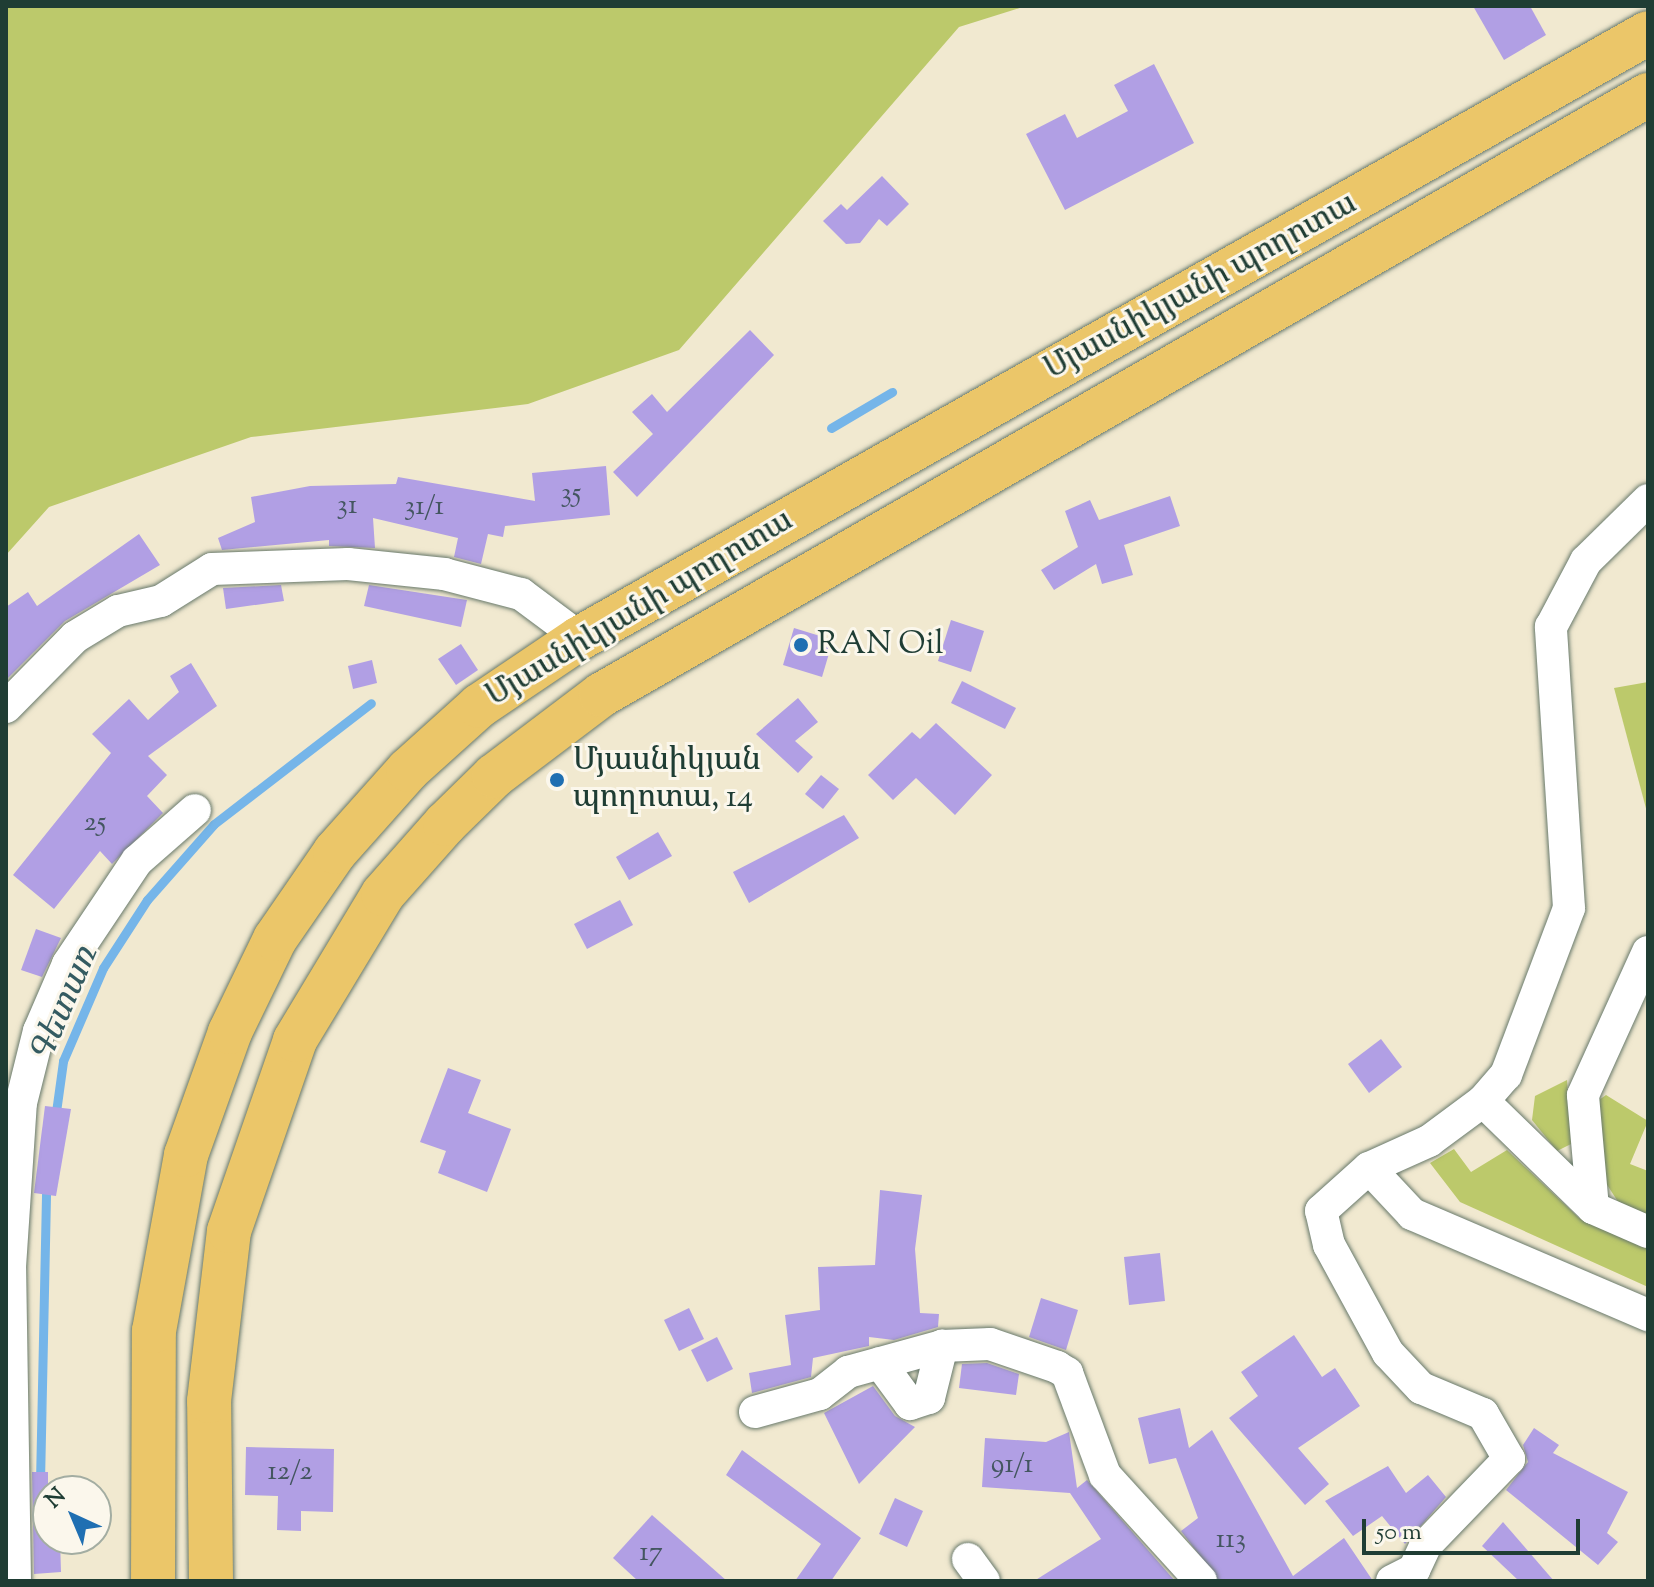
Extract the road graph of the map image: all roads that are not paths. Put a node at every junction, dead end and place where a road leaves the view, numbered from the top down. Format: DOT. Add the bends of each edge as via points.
graph roads {
  1 [pos="1648,33"];
  2 [pos="1648,95"];
  3 [pos="1648,500"];
  4 [pos="580,638"];
  5 [pos="6,707"];
  6 [pos="195,810"];
  7 [pos="1648,952"];
  8 [pos="1483,1101"];
  9 [pos="1369,1168"];
  10 [pos="1593,1208"];
  11 [pos="1648,1232"];
  12 [pos="1648,1315"];
  13 [pos="942,1346"];
  14 [pos="880,1363"];
  15 [pos="755,1412"];
  16 [pos="1411,1577"];
  17 [pos="15,1581"];
  18 [pos="153,1581"];
  19 [pos="211,1581"];
  20 [pos="1201,1581"];
  1 -- 4 [label="highway, Մյասնիկյանի պողոտա"];
  2 -- 19 [label="highway, Մյասնիկյանի պողոտա" via="601,695 494,776 445,824 383,894 330,974 289,1054 233,1216 209,1401"];
  3 -- 8 [label="street" via="1586,561 1551,627 1569,908 1506,1075"];
  4 -- 5 [label="street" via="521,594 444,574 348,564 212,569 161,601 118,611 75,637"];
  4 -- 18 [label="highway, Մյասնիկյանի պողոտա" via="479,706 372,807 275,939 230,1032 186,1155 161,1277 150,1409"];
  6 -- 17 [label="street" via="137,861 68,964 39,1031 21,1103 10,1267"];
  7 -- 10 [label="street" via="1583,1095"];
  8 -- 9 [label="street" via="1429,1141"];
  8 -- 10 [label="street"];
  9 -- 12 [label="street" via="1412,1214"];
  9 -- 16 [label="street" via="1321,1211 1329,1245 1388,1353 1421,1388 1483,1414 1509,1459 1425,1546"];
  10 -- 11 [label="street"];
  13 -- 14 [label="street"];
  13 -- 14 [label="street" via="929,1398 910,1404"];
  13 -- 20 [label="street" via="990,1344 1067,1373 1105,1475"];
  14 -- 15 [label="street" via="848,1372 820,1394"];
}
